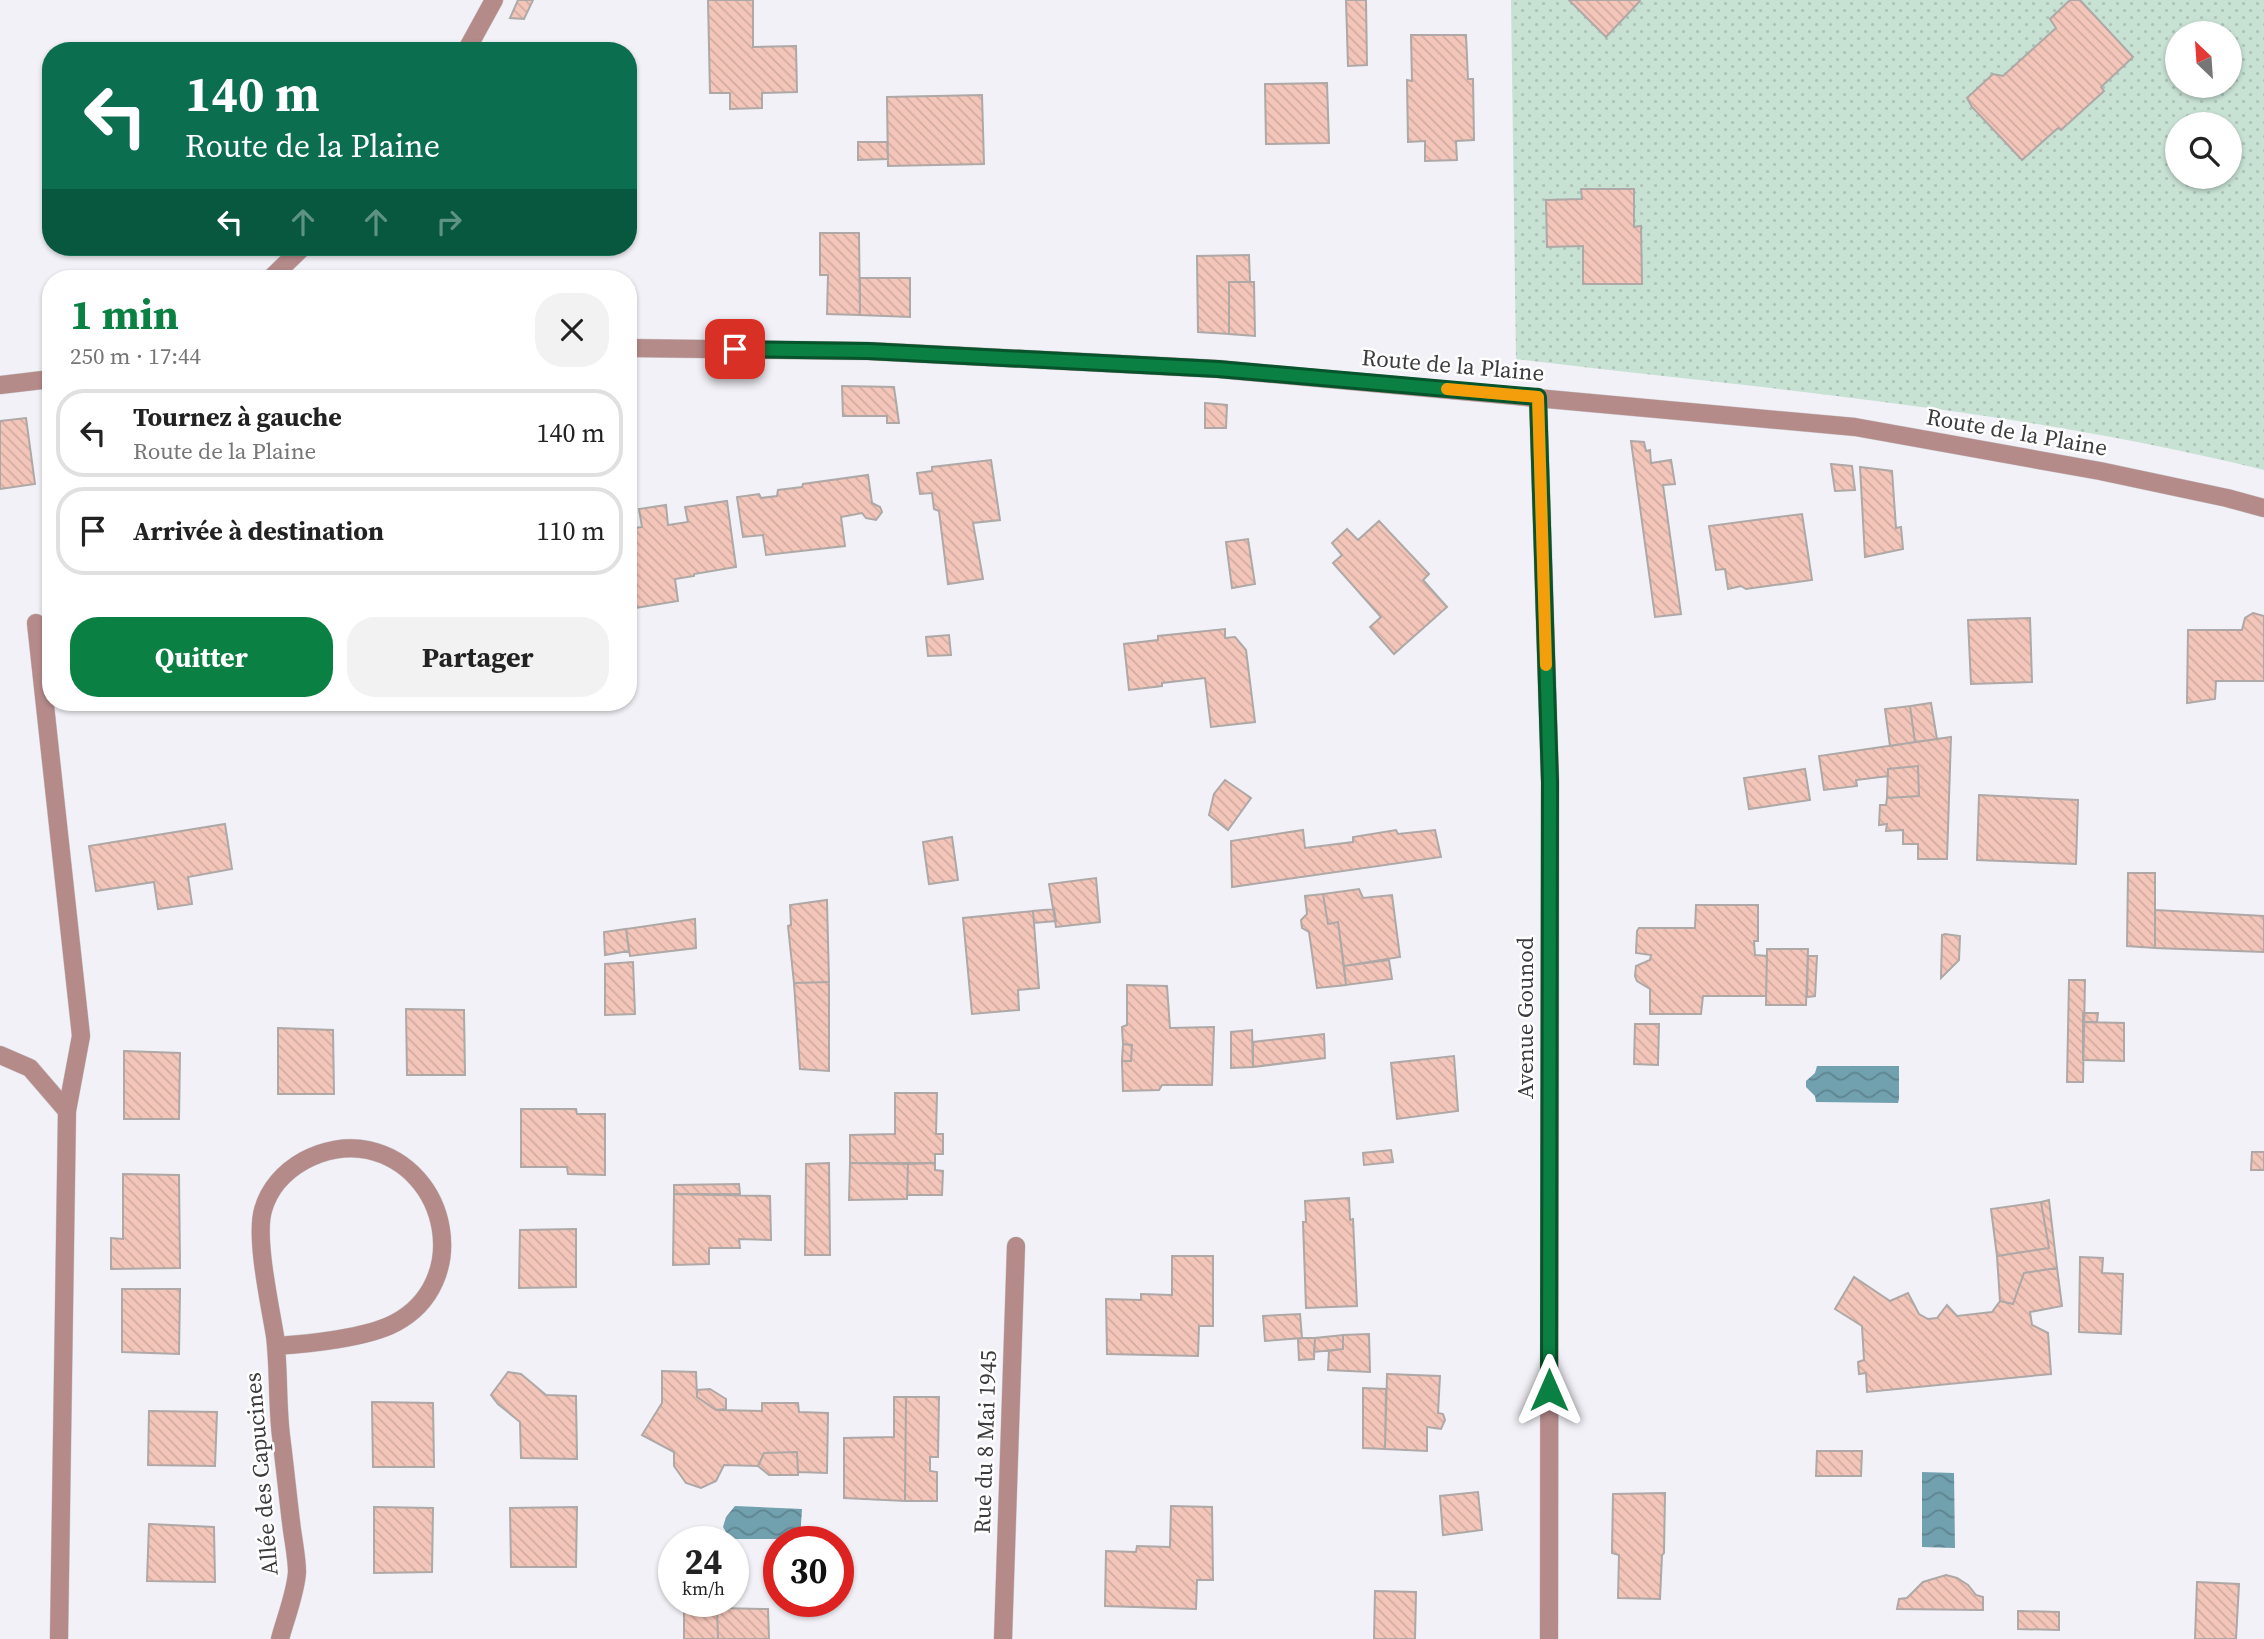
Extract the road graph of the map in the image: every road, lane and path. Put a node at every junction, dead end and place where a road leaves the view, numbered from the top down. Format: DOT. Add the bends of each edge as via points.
graph roads {
  1 [pos="494,0"];
  2 [pos="471,42"];
  3 [pos="294,256"];
  4 [pos="279,270"];
  5 [pos="637,348"];
  6 [pos="42,380"];
  7 [pos="0,385"];
  8 [pos="1538,397"];
  9 [pos="2264,508"];
  10 [pos="36,624"];
  11 [pos="42,679"];
  12 [pos="46,711"];
  13 [pos="0,1055"];
  14 [pos="67,1111"];
  15 [pos="1016,1246"];
  16 [pos="276,1346"];
  17 [pos="59,1639"];
  18 [pos="280,1639"];
  19 [pos="1003,1639"];
  20 [pos="1549,1639"];
  1 -- 2 [label="street"];
  3 -- 4 [label="street"];
  5 -- 8 [label="street, Route de la Plaine" via="868,351 1218,369"];
  6 -- 7 [label="street"];
  8 -- 9 [label="street, Route de la Plaine" via="1855,428 2100,471"];
  8 -- 20 [label="street, Avenue Gounod" via="1550,782"];
  10 -- 11 [label="street"];
  12 -- 14 [label="street" via="81,1036"];
  13 -- 14 [label="street" via="30,1068"];
  14 -- 17 [label="street"];
  15 -- 19 [label="street, Rue du 8 Mai 1945"];
  16 -- 16 [label="street, Allée des Capucines" via="261,1237 262,1212 278,1182 292,1168 327,1151 366,1150 399,1162 429,1193 439,1213 443,1250 429,1290 407,1315 379,1330"];
  16 -- 18 [label="street, Allée des Capucines" via="277,1398 297,1574"];
}
